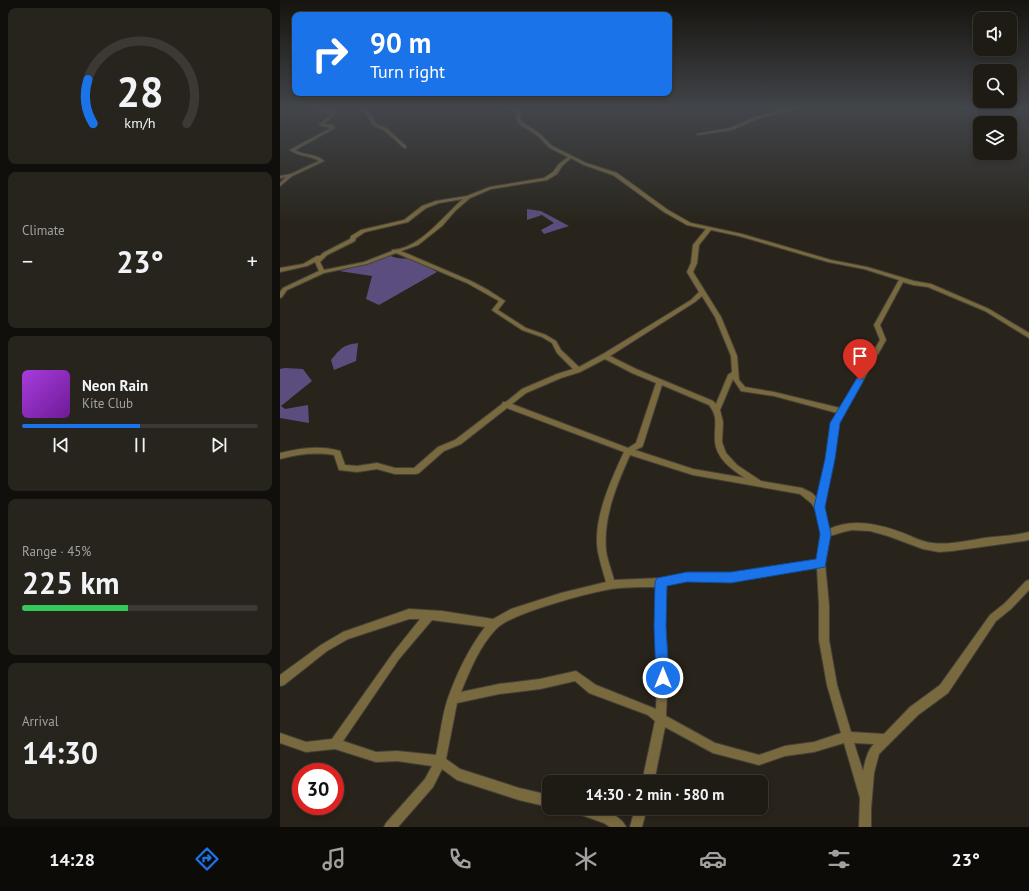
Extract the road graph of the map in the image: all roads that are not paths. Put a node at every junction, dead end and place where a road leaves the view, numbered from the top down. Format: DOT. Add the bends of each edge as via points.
graph roads {
  1 [pos="296,148"];
  2 [pos="552,148"];
  3 [pos="570,158"];
  4 [pos="292,175"];
  5 [pos="280,176"];
  6 [pos="280,184"];
  7 [pos="468,197"];
  8 [pos="709,229"];
  9 [pos="394,251"];
  10 [pos="325,254"];
  11 [pos="280,270"];
  12 [pos="322,272"];
  13 [pos="902,279"];
  14 [pos="283,290"];
  15 [pos="702,292"];
  16 [pos="280,296"];
  17 [pos="1029,336"];
  18 [pos="606,356"];
  19 [pos="578,370"];
  20 [pos="735,373"];
  21 [pos="660,382"];
  22 [pos="505,404"];
  23 [pos="717,409"];
  24 [pos="841,411"];
  25 [pos="628,451"];
  26 [pos="280,456"];
  27 [pos="761,484"];
  28 [pos="820,507"];
  29 [pos="826,534"];
  30 [pos="1029,536"];
  31 [pos="821,563"];
  32 [pos="661,582"];
  33 [pos="1029,584"];
  34 [pos="611,585"];
  35 [pos="430,615"];
  36 [pos="494,624"];
  37 [pos="280,681"];
  38 [pos="453,699"];
  39 [pos="661,719"];
  40 [pos="847,737"];
  41 [pos="280,738"];
  42 [pos="884,739"];
  43 [pos="334,744"];
  44 [pos="440,761"];
  45 [pos="649,775"];
  46 [pos="865,798"];
  47 [pos="542,799"];
  48 [pos="598,815"];
  49 [pos="639,815"];
  50 [pos="390,827"];
  51 [pos="620,827"];
  52 [pos="636,827"];
  53 [pos="865,827"];
  1 -- 4 [label="street" via="292,150 322,161"];
  2 -- 3 [label="street"];
  3 -- 7 [label="street" via="560,165 555,173 545,178 490,188"];
  3 -- 8 [label="street" via="615,174 666,211 689,224"];
  4 -- 5 [label="street"];
  4 -- 6 [label="street"];
  7 -- 9 [label="street" via="416,244"];
  7 -- 10 [label="street" via="438,202 421,209 406,221 363,231 353,236 353,240"];
  8 -- 13 [label="street"];
  8 -- 15 [label="street" via="696,245 690,272"];
  9 -- 12 [label="street" via="364,263"];
  9 -- 19 [label="street" via="480,286 494,295 502,301 495,310 524,329 554,342 559,351"];
  10 -- 11 [label="street" via="305,265"];
  10 -- 12 [label="street" via="317,262"];
  12 -- 14 [label="street"];
  13 -- 17 [label="street" via="930,286 987,310"];
  13 -- 24 [label="street" via="877,325 883,340"];
  14 -- 16 [label="street"];
  15 -- 18 [label="street" via="693,301"];
  15 -- 20 [label="street" via="724,330 734,356"];
  18 -- 19 [label="street"];
  18 -- 21 [label="street"];
  19 -- 22 [label="street" via="524,391"];
  20 -- 23 [label="street" via="731,375"];
  20 -- 24 [label="street" via="736,380 743,389"];
  21 -- 23 [label="street" via="711,403"];
  21 -- 25 [label="street" via="639,445"];
  22 -- 25 [label="street"];
  22 -- 26 [label="street" via="458,442 441,449 416,471 395,471 377,466 342,468 336,453 325,450 305,450"];
  23 -- 27 [label="street" via="720,427 717,439 722,455"];
  24 -- 28 [label="street" via="835,423"];
  25 -- 27 [label="street" via="693,472"];
  25 -- 34 [label="street" via="610,494 602,526 602,551"];
  27 -- 28 [label="street" via="802,491"];
  28 -- 29 [label="street"];
  29 -- 30 [label="street" via="841,527 858,527 895,534 930,547 945,548"];
  29 -- 31 [label="street"];
  31 -- 32 [label="street" via="731,578 687,577"];
  31 -- 40 [label="street" via="824,640 832,685"];
  32 -- 34 [label="street"];
  32 -- 39 [label="street"];
  33 -- 42 [label="street" via="993,618 944,689 914,711"];
  34 -- 36 [label="street" via="561,597 511,614"];
  35 -- 36 [label="street"];
  35 -- 37 [label="street" via="409,614 346,635"];
  35 -- 43 [label="street" via="396,656"];
  36 -- 38 [label="street" via="478,644"];
  38 -- 39 [label="street" via="576,676 593,689 651,711"];
  38 -- 44 [label="street"];
  39 -- 40 [label="street" via="713,748 760,760 785,751 814,747"];
  39 -- 45 [label="street"];
  40 -- 42 [label="street"];
  40 -- 46 [label="street"];
  41 -- 43 [label="street" via="306,747"];
  42 -- 46 [label="street" via="874,751"];
  43 -- 44 [label="street" via="376,757 397,756"];
  44 -- 47 [label="street" via="458,774"];
  44 -- 50 [label="street" via="429,783"];
  46 -- 53 [label="street"];
  48 -- 51 [label="street"];
  49 -- 52 [label="street"];
}
